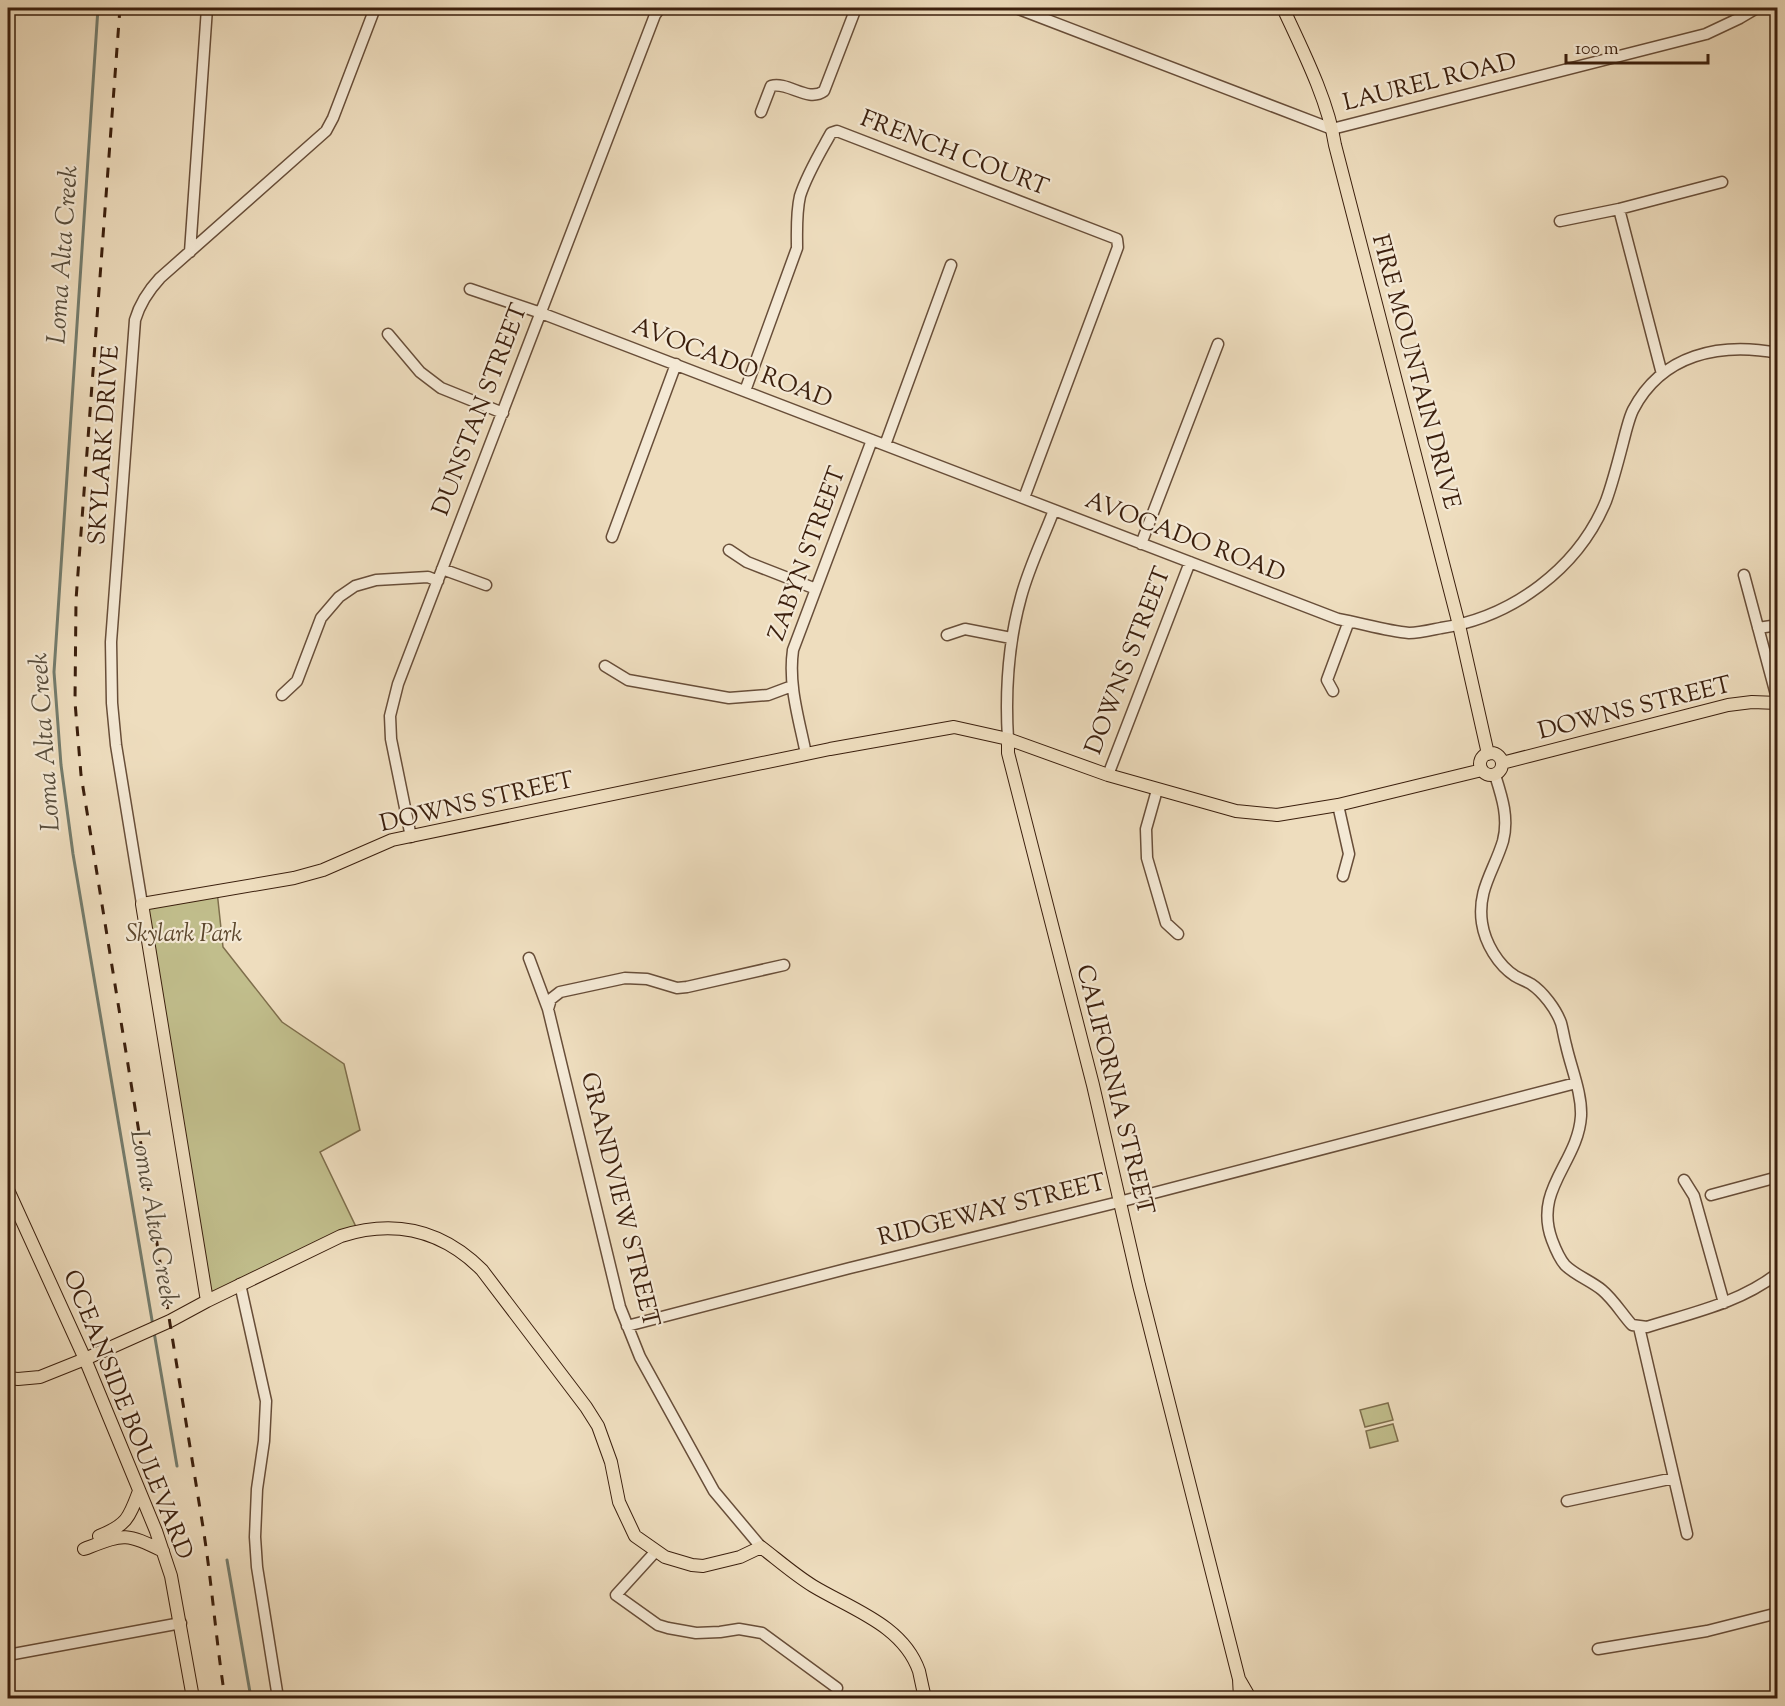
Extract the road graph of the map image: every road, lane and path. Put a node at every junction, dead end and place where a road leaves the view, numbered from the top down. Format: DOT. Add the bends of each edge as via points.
graph roads {
  1 [pos="207,8"];
  2 [pos="375,8"];
  3 [pos="660,8"];
  4 [pos="856,8"];
  5 [pos="1016,8"];
  6 [pos="1283,8"];
  7 [pos="1757,8"];
  8 [pos="761,112"];
  9 [pos="1332,129"];
  10 [pos="1722,182"];
  11 [pos="1619,209"];
  12 [pos="1560,221"];
  13 [pos="190,252"];
  14 [pos="951,265"];
  15 [pos="470,290"];
  16 [pos="541,313"];
  17 [pos="388,334"];
  18 [pos="1218,344"];
  19 [pos="1778,353"];
  20 [pos="676,364"];
  21 [pos="1662,374"];
  22 [pos="745,391"];
  23 [pos="503,413"];
  24 [pos="872,440"];
  25 [pos="885,445"];
  26 [pos="1024,498"];
  27 [pos="1054,510"];
  28 [pos="612,537"];
  29 [pos="1142,544"];
  30 [pos="729,550"];
  31 [pos="1190,562"];
  32 [pos="442,569"];
  33 [pos="1744,575"];
  34 [pos="438,580"];
  35 [pos="486,585"];
  36 [pos="816,589"];
  37 [pos="1349,621"];
  38 [pos="1459,625"];
  39 [pos="1778,625"];
  40 [pos="1758,628"];
  41 [pos="947,636"];
  42 [pos="1011,638"];
  43 [pos="605,666"];
  44 [pos="792,686"];
  45 [pos="1333,691"];
  46 [pos="282,696"];
  47 [pos="1778,702"];
  48 [pos="1008,739"];
  49 [pos="806,754"];
  50 [pos="1488,754"];
  51 [pos="1502,763"];
  52 [pos="1482,770"];
  53 [pos="1108,775"];
  54 [pos="1495,775"];
  55 [pos="1157,790"];
  56 [pos="1338,805"];
  57 [pos="411,837"];
  58 [pos="1343,876"];
  59 [pos="142,904"];
  60 [pos="1178,934"];
  61 [pos="529,958"];
  62 [pos="784,965"];
  63 [pos="548,1009"];
  64 [pos="1576,1083"];
  65 [pos="1778,1177"];
  66 [pos="1684,1180"];
  67 [pos="8,1190"];
  68 [pos="1711,1195"];
  69 [pos="1119,1202"];
  70 [pos="1778,1273"];
  71 [pos="240,1284"];
  72 [pos="207,1300"];
  73 [pos="1724,1303"];
  74 [pos="627,1326"];
  75 [pos="1638,1327"];
  76 [pos="85,1359"];
  77 [pos="8,1378"];
  78 [pos="1674,1478"];
  79 [pos="139,1491"];
  80 [pos="1567,1501"];
  81 [pos="1687,1534"];
  82 [pos="762,1547"];
  83 [pos="163,1551"];
  84 [pos="656,1551"];
  85 [pos="1778,1613"];
  86 [pos="181,1623"];
  87 [pos="1598,1649"];
  88 [pos="8,1655"];
  89 [pos="1239,1679"];
  90 [pos="837,1688"];
  91 [pos="193,1698"];
  92 [pos="278,1698"];
  93 [pos="925,1698"];
  94 [pos="1239,1698"];
  95 [pos="1250,1698"];
  1 -- 13 [label="street"];
  2 -- 13 [label="street, SKYLARK DRIVE" via="326,131"];
  3 -- 16 [label="street, DUNSTAN STREET"];
  4 -- 8 [label="street" via="824,91 811,95 778,84 771,86"];
  5 -- 9 [label="street, LAUREL ROAD"];
  6 -- 9 [label="main road, FIRE MOUNTAIN DRIVE"];
  7 -- 9 [label="street, LAUREL ROAD" via="1699,36"];
  9 -- 38 [label="main road, FIRE MOUNTAIN DRIVE"];
  10 -- 11 [label="street"];
  11 -- 12 [label="street"];
  11 -- 21 [label="street"];
  13 -- 59 [label="street, SKYLARK DRIVE" via="148,291 135,320 111,642 116,745"];
  14 -- 25 [label="street"];
  15 -- 16 [label="street, AVOCADO ROAD"];
  16 -- 20 [label="street, AVOCADO ROAD"];
  16 -- 23 [label="street, DUNSTAN STREET"];
  17 -- 23 [label="street" via="420,372 445,390"];
  18 -- 29 [label="street"];
  19 -- 21 [label="street, AVOCADO ROAD" via="1718,350 1683,359"];
  20 -- 22 [label="street, AVOCADO ROAD"];
  20 -- 28 [label="street"];
  21 -- 38 [label="street, AVOCADO ROAD" via="1653,380 1632,411 1605,501 1588,534 1544,584 1513,605"];
  22 -- 24 [label="street, AVOCADO ROAD"];
  22 -- 26 [label="street, FRENCH COURT" via="797,248 800,198 831,133 837,131 1117,239 1118,247"];
  23 -- 32 [label="street, DUNSTAN STREET"];
  24 -- 25 [label="street, AVOCADO ROAD"];
  24 -- 36 [label="street, ZABYN STREET"];
  25 -- 26 [label="street, AVOCADO ROAD"];
  26 -- 27 [label="street, AVOCADO ROAD"];
  27 -- 29 [label="street, AVOCADO ROAD"];
  27 -- 42 [label="street, CALIFORNIA STREET" via="1022,594"];
  29 -- 31 [label="street, AVOCADO ROAD"];
  30 -- 36 [label="street" via="747,562"];
  31 -- 37 [label="street, AVOCADO ROAD"];
  31 -- 53 [label="street, DOWNS STREET"];
  32 -- 34 [label="street, DUNSTAN STREET"];
  32 -- 35 [label="street"];
  33 -- 40 [label="street"];
  34 -- 46 [label="street" via="376,580 355,586 339,597 321,618 297,681"];
  34 -- 57 [label="street, DUNSTAN STREET" via="398,684 390,716"];
  36 -- 44 [label="street, ZABYN STREET" via="793,650"];
  37 -- 38 [label="street, AVOCADO ROAD" via="1410,633"];
  37 -- 45 [label="street" via="1327,680"];
  38 -- 50 [label="main road, FIRE MOUNTAIN DRIVE"];
  39 -- 40 [label="street"];
  40 -- 47 [label="street"];
  41 -- 42 [label="street" via="965,629"];
  42 -- 48 [label="street, CALIFORNIA STREET"];
  43 -- 44 [label="street" via="628,680 729,698 768,694"];
  44 -- 49 [label="street, ZABYN STREET"];
  47 -- 51 [label="main road, DOWNS STREET" via="1728,705"];
  48 -- 49 [label="main road, DOWNS STREET" via="954,727"];
  48 -- 53 [label="main road, DOWNS STREET"];
  48 -- 69 [label="main road, CALIFORNIA STREET" via="1008,753"];
  49 -- 57 [label="main road, DOWNS STREET"];
  50 -- 51 [label="main road" via="1496,754"];
  50 -- 52 [label="main road" via="1480,762"];
  51 -- 54 [label="main road" via="1501,771"];
  52 -- 54 [label="main road"];
  52 -- 56 [label="main road, DOWNS STREET"];
  53 -- 55 [label="main road, DOWNS STREET"];
  54 -- 64 [label="street" via="1504,802 1504,839 1485,881 1481,901 1485,937 1495,956 1544,996 1561,1022"];
  55 -- 56 [label="main road, DOWNS STREET" via="1236,811 1278,815"];
  55 -- 60 [label="street" via="1146,829 1147,858 1166,923"];
  56 -- 58 [label="street" via="1349,854"];
  57 -- 59 [label="main road, DOWNS STREET" via="392,840 323,870 294,878"];
  59 -- 72 [label="main road"];
  61 -- 63 [label="street, GRANDVIEW STREET"];
  62 -- 63 [label="street" via="676,988 647,979 625,978 560,992 551,999"];
  63 -- 74 [label="street, GRANDVIEW STREET"];
  64 -- 69 [label="street, RIDGEWAY STREET"];
  64 -- 75 [label="street" via="1581,1115 1577,1135 1550,1193 1546,1212 1549,1231 1565,1264 1604,1291"];
  65 -- 68 [label="street"];
  66 -- 73 [label="street" via="1694,1196"];
  67 -- 76 [label="main road, OCEANSIDE BOULEVARD"];
  69 -- 74 [label="street, RIDGEWAY STREET"];
  69 -- 89 [label="main road, CALIFORNIA STREET"];
  70 -- 73 [label="street"];
  71 -- 72 [label="main road"];
  71 -- 84 [label="main road" via="358,1230 397,1227 445,1241 482,1270 586,1407 598,1426 619,1502 635,1536"];
  71 -- 92 [label="street" via="266,1401 255,1537"];
  72 -- 76 [label="main road"];
  73 -- 75 [label="street" via="1647,1328"];
  74 -- 82 [label="street, GRANDVIEW STREET" via="714,1491"];
  75 -- 78 [label="street"];
  76 -- 77 [label="main road" via="40,1377"];
  76 -- 79 [label="main road, OCEANSIDE BOULEVARD"];
  78 -- 80 [label="street"];
  78 -- 81 [label="street"];
  79 -- 83 [label="main road, OCEANSIDE BOULEVARD"];
  79 -- 83 [label="main road" via="120,1527 83,1546 125,1536"];
  82 -- 84 [label="main road" via="703,1566"];
  82 -- 93 [label="main road, GRANDVIEW STREET" via="811,1584 869,1614 886,1628 910,1653"];
  83 -- 86 [label="main road, OCEANSIDE BOULEVARD"];
  84 -- 90 [label="street" via="616,1594 668,1628 696,1633 739,1629 762,1633"];
  85 -- 87 [label="street" via="1707,1631"];
  86 -- 88 [label="street"];
  86 -- 91 [label="main road, OCEANSIDE BOULEVARD"];
  89 -- 94 [label="main road, CALIFORNIA STREET"];
  89 -- 95 [label="main road, CALIFORNIA STREET"];
}
